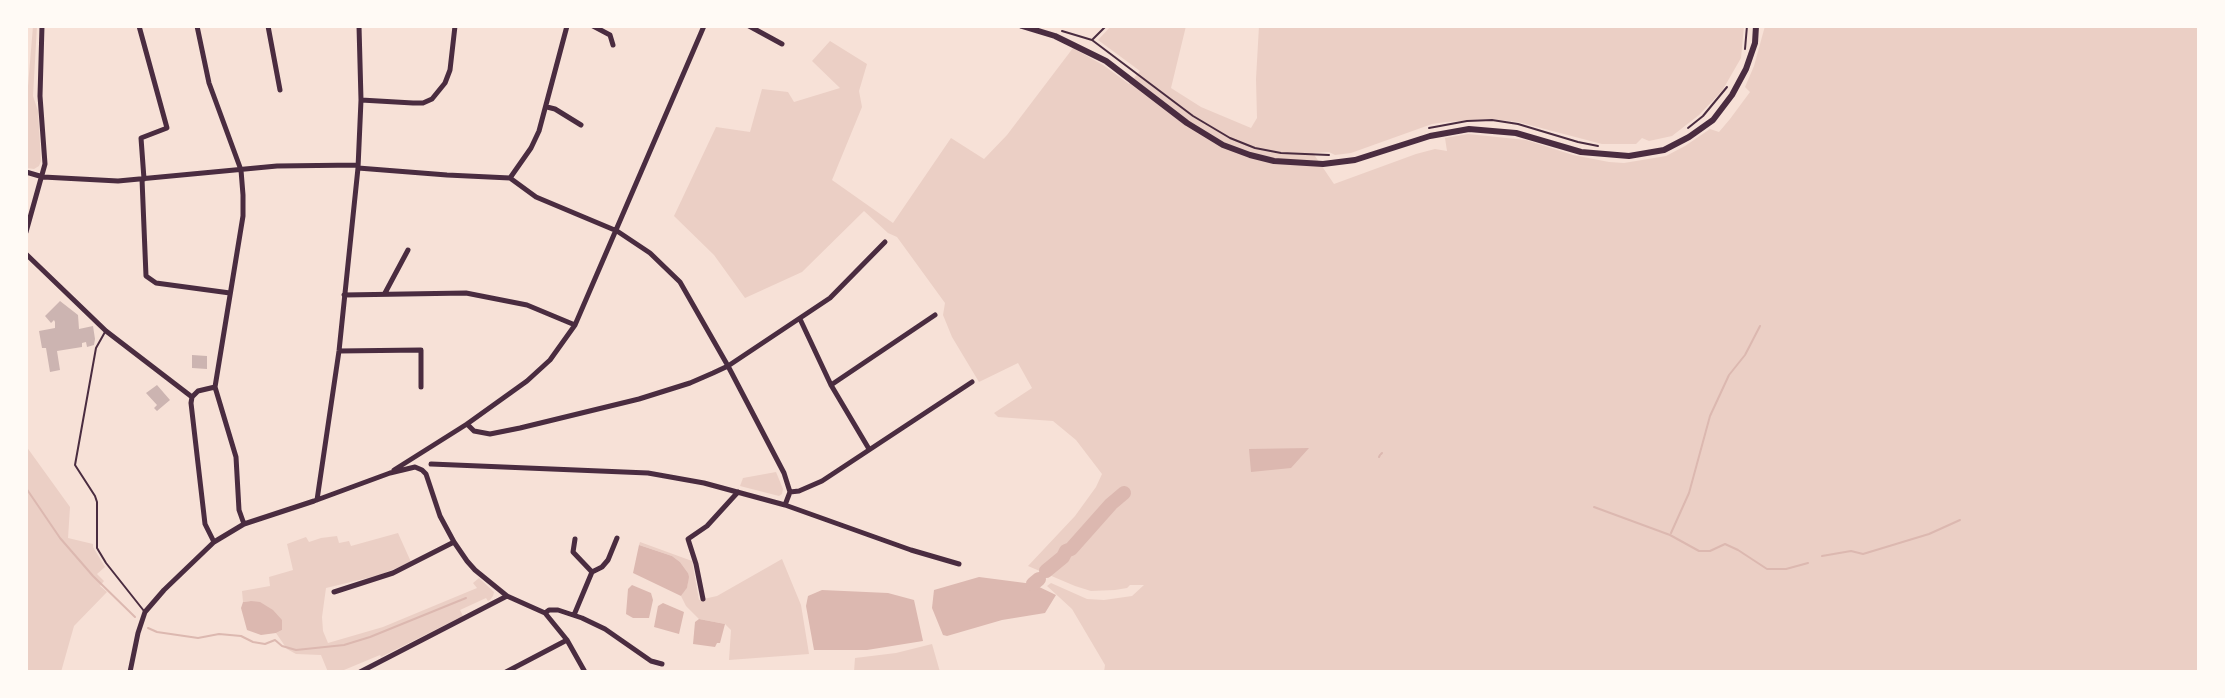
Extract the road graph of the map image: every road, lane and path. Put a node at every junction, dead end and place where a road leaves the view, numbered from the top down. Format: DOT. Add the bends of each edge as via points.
graph roads {
  1 [pos="42,26"];
  2 [pos="139,26"];
  3 [pos="197,26"];
  4 [pos="268,26"];
  5 [pos="359,26"];
  6 [pos="455,26"];
  7 [pos="567,26"];
  8 [pos="593,26"];
  9 [pos="704,26"];
  10 [pos="749,26"];
  11 [pos="1022,26"];
  12 [pos="1106,26"];
  13 [pos="1747,26"];
  14 [pos="1756,26"];
  15 [pos="1063,31"];
  16 [pos="1092,40"];
  17 [pos="782,44"];
  18 [pos="613,45"];
  19 [pos="1745,49"];
  20 [pos="1731,82"];
  21 [pos="280,90"];
  22 [pos="361,100"];
  23 [pos="546,106"];
  24 [pos="581,125"];
  25 [pos="1428,129"];
  26 [pos="1685,131"];
  27 [pos="1607,147"];
  28 [pos="1335,157"];
  29 [pos="358,166"];
  30 [pos="241,170"];
  31 [pos="26,172"];
  32 [pos="43,177"];
  33 [pos="510,178"];
  34 [pos="143,179"];
  35 [pos="617,231"];
  36 [pos="26,232"];
  37 [pos="885,242"];
  38 [pos="408,250"];
  39 [pos="26,254"];
  40 [pos="230,293"];
  41 [pos="384,294"];
  42 [pos="344,295"];
  43 [pos="935,315"];
  44 [pos="800,319"];
  45 [pos="575,325"];
  46 [pos="106,331"];
  47 [pos="339,351"];
  48 [pos="728,366"];
  49 [pos="972,382"];
  50 [pos="831,385"];
  51 [pos="215,387"];
  52 [pos="421,387"];
  53 [pos="192,397"];
  54 [pos="467,424"];
  55 [pos="869,449"];
  56 [pos="425,450"];
  57 [pos="431,464"];
  58 [pos="390,473"];
  59 [pos="426,474"];
  60 [pos="738,492"];
  61 [pos="790,492"];
  62 [pos="317,500"];
  63 [pos="785,505"];
  64 [pos="244,524"];
  65 [pos="617,538"];
  66 [pos="575,539"];
  67 [pos="214,542"];
  68 [pos="454,542"];
  69 [pos="959,564"];
  70 [pos="592,572"];
  71 [pos="334,592"];
  72 [pos="507,596"];
  73 [pos="703,599"];
  74 [pos="145,612"];
  75 [pos="545,613"];
  76 [pos="574,615"];
  77 [pos="567,640"];
  78 [pos="662,664"];
  79 [pos="130,672"];
  80 [pos="360,672"];
  81 [pos="506,672"];
  82 [pos="585,672"];
  1 -- 32 [label="street"];
  2 -- 34 [label="street" via="167,128 141,138"];
  3 -- 30 [label="street" via="209,83"];
  4 -- 21 [label="street"];
  5 -- 22 [label="street"];
  6 -- 22 [label="street" via="450,70 432,99"];
  7 -- 23 [label="street"];
  8 -- 18 [label="street" via="610,35"];
  9 -- 35 [label="street"];
  10 -- 17 [label="street"];
  11 -- 14 [label="street" via="1106,61 1223,145 1274,161 1323,164 1469,129 1516,133 1581,152 1629,156 1664,150 1713,120 1732,95 1746,69"];
  12 -- 16 [label="path"];
  13 -- 19 [label="path"];
  15 -- 16 [label="path"];
  16 -- 28 [label="path" via="1230,138 1281,153"];
  20 -- 26 [label="path"];
  22 -- 29 [label="street"];
  23 -- 24 [label="street"];
  23 -- 33 [label="street" via="536,141"];
  25 -- 27 [label="path" via="1492,120"];
  29 -- 30 [label="street"];
  29 -- 33 [label="street"];
  29 -- 42 [label="street"];
  30 -- 34 [label="street"];
  30 -- 40 [label="street" via="243,216"];
  31 -- 32 [label="street"];
  32 -- 34 [label="street"];
  32 -- 36 [label="street"];
  33 -- 35 [label="street" via="536,197"];
  34 -- 40 [label="street" via="146,276 156,283"];
  35 -- 45 [label="street"];
  35 -- 48 [label="street" via="680,282"];
  37 -- 44 [label="street" via="830,298"];
  38 -- 41 [label="street"];
  39 -- 46 [label="street"];
  40 -- 51 [label="street"];
  41 -- 42 [label="street"];
  41 -- 45 [label="street" via="466,293 527,305"];
  42 -- 47 [label="street"];
  43 -- 50 [label="street"];
  44 -- 48 [label="street"];
  44 -- 50 [label="street"];
  45 -- 54 [label="street" via="550,360"];
  46 -- 53 [label="street"];
  46 -- 74 [label="lane" via="96,348 75,465 97,502 97,548"];
  47 -- 52 [label="street" via="421,350"];
  47 -- 62 [label="street"];
  48 -- 54 [label="street" via="639,399 520,428 490,434"];
  48 -- 61 [label="street"];
  49 -- 55 [label="street"];
  50 -- 55 [label="street"];
  51 -- 53 [label="street"];
  51 -- 64 [label="street" via="236,457"];
  53 -- 67 [label="street" via="205,524"];
  54 -- 56 [label="street"];
  55 -- 61 [label="street" via="822,481"];
  56 -- 57 [label="street"];
  56 -- 58 [label="street"];
  57 -- 59 [label="street"];
  57 -- 60 [label="street" via="648,473"];
  58 -- 59 [label="street" via="415,467"];
  58 -- 62 [label="street"];
  59 -- 68 [label="street"];
  60 -- 63 [label="street"];
  60 -- 73 [label="street" via="688,539"];
  61 -- 63 [label="street"];
  62 -- 64 [label="street"];
  63 -- 69 [label="street"];
  64 -- 67 [label="street"];
  65 -- 70 [label="street" via="608,560"];
  66 -- 70 [label="street" via="573,552"];
  67 -- 74 [label="street"];
  68 -- 71 [label="street" via="393,573"];
  68 -- 72 [label="street" via="475,570"];
  70 -- 76 [label="street"];
  72 -- 75 [label="street"];
  72 -- 80 [label="street"];
  74 -- 79 [label="street"];
  75 -- 76 [label="street"];
  75 -- 77 [label="street"];
  76 -- 78 [label="street"];
  77 -- 81 [label="street"];
  77 -- 82 [label="street"];
}
